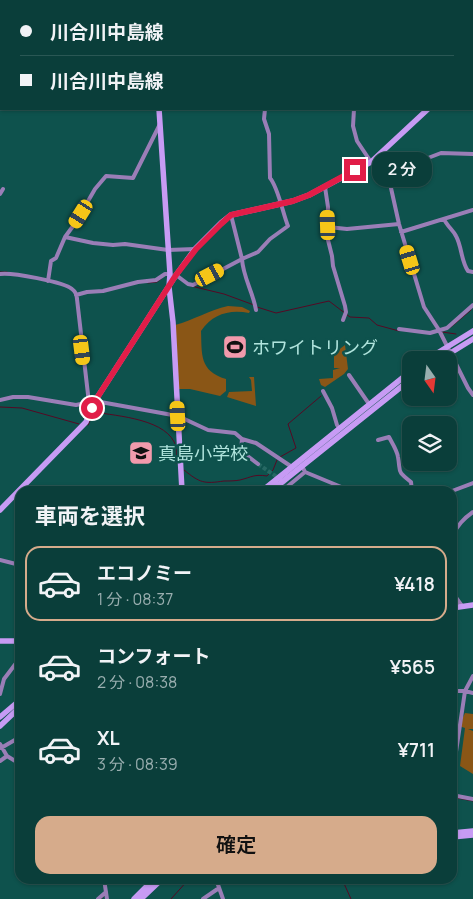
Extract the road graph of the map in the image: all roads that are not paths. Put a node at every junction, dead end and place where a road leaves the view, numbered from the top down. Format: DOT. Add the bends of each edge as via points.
graph roads {
  1 [pos="159,110"];
  2 [pos="265,110"];
  3 [pos="354,110"];
  4 [pos="427,110"];
  5 [pos="160,124"];
  6 [pos="473,154"];
  7 [pos="371,162"];
  8 [pos="389,179"];
  9 [pos="325,186"];
  10 [pos="3,189"];
  11 [pos="0,194"];
  12 [pos="280,204"];
  13 [pos="473,210"];
  14 [pos="231,215"];
  15 [pos="444,219"];
  16 [pos="399,224"];
  17 [pos="328,227"];
  18 [pos="401,232"];
  19 [pos="65,237"];
  20 [pos="196,249"];
  21 [pos="168,250"];
  22 [pos="242,259"];
  23 [pos="473,272"];
  24 [pos="0,274"];
  25 [pos="173,275"];
  26 [pos="48,281"];
  27 [pos="168,287"];
  28 [pos="76,295"];
  29 [pos="473,305"];
  30 [pos="256,308"];
  31 [pos="345,316"];
  32 [pos="399,329"];
  33 [pos="439,330"];
  34 [pos="473,331"];
  35 [pos="473,339"];
  36 [pos="449,350"];
  37 [pos="348,375"];
  38 [pos="402,378"];
  39 [pos="402,386"];
  40 [pos="323,391"];
  41 [pos="473,395"];
  42 [pos="0,400"];
  43 [pos="92,402"];
  44 [pos="369,404"];
  45 [pos="178,416"];
  46 [pos="339,428"];
  47 [pos="242,439"];
  48 [pos="378,440"];
  49 [pos="258,464"];
  50 [pos="302,466"];
  51 [pos="292,467"];
  52 [pos="305,472"];
  53 [pos="473,482"];
  54 [pos="24,486"];
  55 [pos="182,486"];
  56 [pos="268,486"];
  57 [pos="277,486"];
  58 [pos="288,486"];
  59 [pos="339,486"];
  60 [pos="412,486"];
  61 [pos="457,490"];
  62 [pos="15,495"];
  63 [pos="0,510"];
  64 [pos="473,512"];
  65 [pos="457,526"];
  66 [pos="0,560"];
  67 [pos="15,564"];
  68 [pos="457,599"];
  69 [pos="473,604"];
  70 [pos="462,606"];
  71 [pos="457,607"];
  72 [pos="0,641"];
  73 [pos="15,641"];
  74 [pos="15,665"];
  75 [pos="473,676"];
  76 [pos="465,691"];
  77 [pos="457,692"];
  78 [pos="473,693"];
  79 [pos="0,694"];
  80 [pos="15,704"];
  81 [pos="15,712"];
  82 [pos="0,717"];
  83 [pos="0,726"];
  84 [pos="15,739"];
  85 [pos="457,745"];
  86 [pos="0,746"];
  87 [pos="7,756"];
  88 [pos="0,761"];
  89 [pos="15,761"];
  90 [pos="457,796"];
  91 [pos="473,800"];
  92 [pos="473,831"];
  93 [pos="457,833"];
  94 [pos="457,834"];
  95 [pos="473,835"];
  96 [pos="105,884"];
  97 [pos="149,884"];
  98 [pos="157,884"];
  99 [pos="218,884"];
  100 [pos="219,888"];
  101 [pos="106,892"];
  102 [pos="98,899"];
  103 [pos="107,899"];
  104 [pos="134,899"];
  105 [pos="141,899"];
  106 [pos="203,899"];
  107 [pos="223,899"];
  1 -- 5 [label="main road"];
  2 -- 12 [label="street" via="269,134 269,174"];
  3 -- 7 [label="street" via="355,137"];
  4 -- 7 [label="main road"];
  5 -- 19 [label="street" via="133,178 106,176"];
  5 -- 21 [label="main road"];
  6 -- 8 [label="street" via="441,153 428,158 407,174"];
  7 -- 8 [label="street" via="384,169"];
  7 -- 9 [label="main road"];
  8 -- 16 [label="street"];
  9 -- 12 [label="main road"];
  9 -- 17 [label="street"];
  10 -- 11 [label="street"];
  12 -- 14 [label="main road"];
  12 -- 22 [label="street" via="288,226 258,252"];
  13 -- 15 [label="street"];
  14 -- 20 [label="main road"];
  14 -- 22 [label="street"];
  15 -- 18 [label="street"];
  15 -- 23 [label="street" via="456,234 468,271"];
  16 -- 17 [label="street" via="347,229"];
  16 -- 18 [label="street"];
  17 -- 31 [label="street" via="326,231"];
  18 -- 33 [label="street" via="424,307"];
  19 -- 21 [label="street" via="82,242"];
  19 -- 26 [label="street" via="56,258 51,261"];
  20 -- 21 [label="street"];
  20 -- 25 [label="main road"];
  21 -- 25 [label="main road"];
  22 -- 25 [label="street" via="193,285"];
  22 -- 30 [label="street"];
  24 -- 26 [label="street"];
  25 -- 27 [label="main road"];
  25 -- 28 [label="street" via="165,274 156,280"];
  26 -- 28 [label="street" via="71,288"];
  27 -- 43 [label="main road"];
  27 -- 45 [label="main road"];
  28 -- 43 [label="street"];
  29 -- 33 [label="street" via="450,326"];
  32 -- 33 [label="street" via="430,333"];
  33 -- 36 [label="street"];
  34 -- 36 [label="main road"];
  35 -- 36 [label="main road"];
  36 -- 41 [label="street"];
  37 -- 44 [label="street"];
  38 -- 44 [label="main road"];
  39 -- 50 [label="main road"];
  40 -- 46 [label="street"];
  42 -- 43 [label="street" via="13,397 76,405"];
  43 -- 45 [label="street"];
  43 -- 54 [label="main road" via="86,422"];
  44 -- 46 [label="main road"];
  45 -- 47 [label="street" via="208,430 235,433"];
  45 -- 55 [label="main road"];
  46 -- 51 [label="main road"];
  47 -- 49 [label="street" via="241,451"];
  47 -- 51 [label="street" via="256,443"];
  48 -- 60 [label="street" via="389,437 398,456 398,468"];
  50 -- 52 [label="street"];
  50 -- 57 [label="main road"];
  51 -- 56 [label="main road"];
  52 -- 58 [label="street"];
  52 -- 59 [label="street"];
  53 -- 61 [label="street"];
  62 -- 63 [label="main road"];
  64 -- 65 [label="street"];
  66 -- 67 [label="street"];
  68 -- 70 [label="street"];
  69 -- 70 [label="main road"];
  70 -- 71 [label="main road"];
  72 -- 73 [label="main road"];
  74 -- 79 [label="street" via="4,679"];
  75 -- 76 [label="street"];
  76 -- 77 [label="street"];
  76 -- 78 [label="street"];
  76 -- 85 [label="street"];
  80 -- 82 [label="main road"];
  81 -- 83 [label="main road"];
  84 -- 86 [label="street"];
  86 -- 87 [label="street"];
  87 -- 88 [label="street"];
  87 -- 89 [label="street"];
  90 -- 91 [label="street"];
  92 -- 93 [label="main road"];
  94 -- 95 [label="main road"];
  96 -- 101 [label="street"];
  97 -- 104 [label="main road"];
  98 -- 105 [label="main road"];
  99 -- 100 [label="street"];
  100 -- 106 [label="street"];
  100 -- 107 [label="street"];
  101 -- 102 [label="street"];
  101 -- 103 [label="street"];
}
